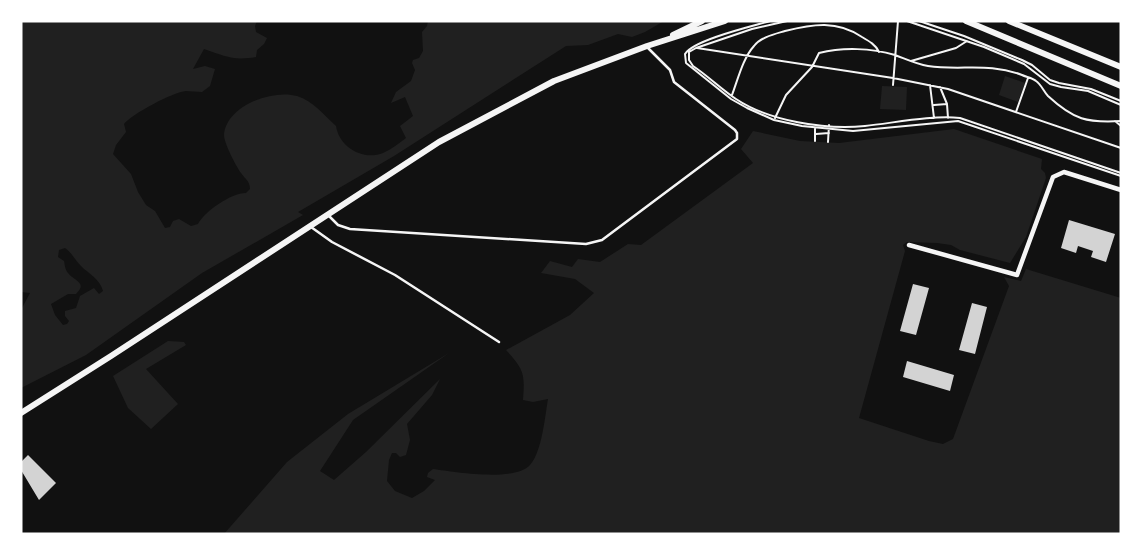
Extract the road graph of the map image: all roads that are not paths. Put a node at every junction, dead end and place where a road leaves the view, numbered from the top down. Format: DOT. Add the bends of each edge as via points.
graph roads {
  1 [pos="702,21"];
  2 [pos="725,21"];
  3 [pos="966,21"];
  4 [pos="1009,21"];
  5 [pos="646,46"];
  6 [pos="1121,67"];
  7 [pos="1121,86"];
  8 [pos="1121,190"];
  9 [pos="326,214"];
  10 [pos="309,226"];
  11 [pos="909,245"];
  12 [pos="499,342"];
  13 [pos="21,412"];
  1 -- 5 [label="main road"];
  2 -- 5 [label="main road"];
  3 -- 7 [label="main road"];
  4 -- 6 [label="main road"];
  5 -- 9 [label="main road" via="554,81 486,116"];
  5 -- 9 [label="lane" via="670,70 674,82 735,130 737,139 602,240 586,244 350,229 338,225"];
  8 -- 11 [label="street" via="1064,172 1056,174 1051,180 1017,275"];
  9 -- 10 [label="main road"];
  10 -- 12 [label="lane" via="337,245 395,275"];
  10 -- 13 [label="main road"];
}
